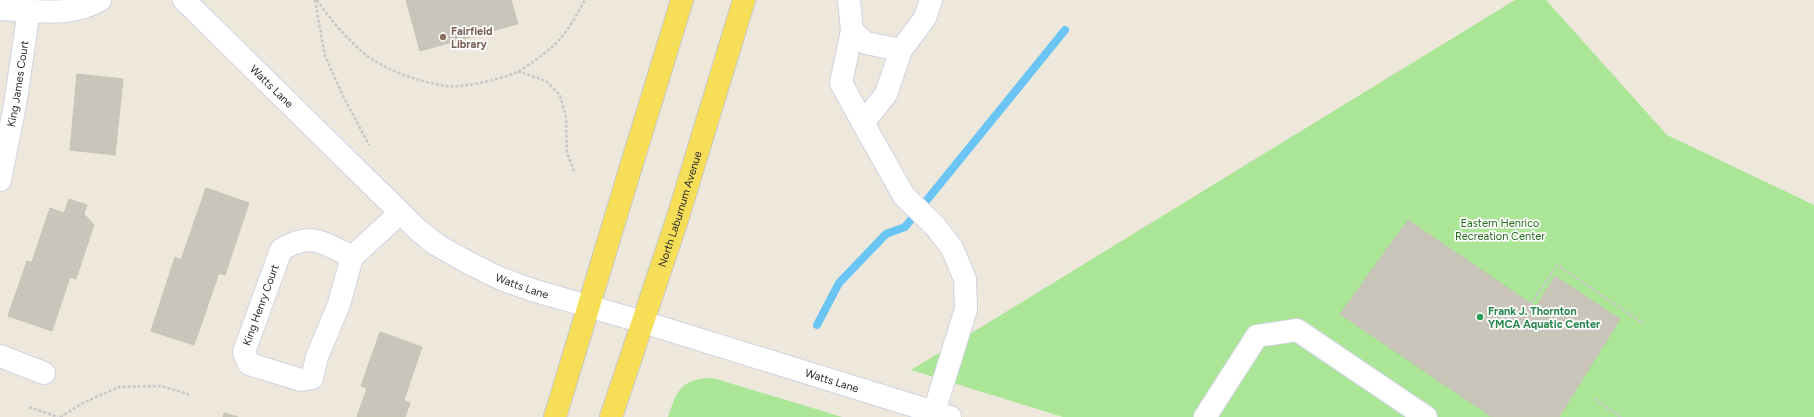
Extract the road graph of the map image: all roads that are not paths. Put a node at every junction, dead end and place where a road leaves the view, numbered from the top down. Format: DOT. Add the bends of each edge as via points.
graph roads {
  1 [pos="100,0"];
  2 [pos="184,0"];
  3 [pos="682,0"];
  4 [pos="744,0"];
  5 [pos="849,0"];
  6 [pos="931,0"];
  7 [pos="0,9"];
  8 [pos="29,10"];
  9 [pos="852,31"];
  10 [pos="901,50"];
  11 [pos="863,123"];
  12 [pos="0,180"];
  13 [pos="400,213"];
  14 [pos="352,257"];
  15 [pos="587,306"];
  16 [pos="643,322"];
  17 [pos="0,356"];
  18 [pos="44,373"];
  19 [pos="942,415"];
  20 [pos="555,417"];
  21 [pos="611,417"];
  22 [pos="1205,417"];
  23 [pos="1426,417"];
  1 -- 8 [label="street" via="75,10"];
  2 -- 13 [label="street, Watts Lane"];
  3 -- 15 [label="main road"];
  4 -- 16 [label="main road, North Laburnum Avenue"];
  5 -- 9 [label="street"];
  6 -- 10 [label="street" via="925,18"];
  7 -- 8 [label="street"];
  8 -- 12 [label="street, King James Court" via="15,105"];
  9 -- 10 [label="street" via="866,43"];
  9 -- 11 [label="street" via="841,83"];
  10 -- 11 [label="street" via="886,94"];
  11 -- 19 [label="street" via="904,196 935,226 952,248 966,279 966,309"];
  13 -- 14 [label="street"];
  13 -- 15 [label="street, Watts Lane" via="437,245 473,266 532,290"];
  14 -- 14 [label="street, King Henry Court" via="339,304 317,357 312,378 301,380 249,364 244,352 281,250 293,242 316,240"];
  15 -- 16 [label="street, Watts Lane"];
  15 -- 20 [label="main road"];
  16 -- 19 [label="street, Watts Lane"];
  16 -- 21 [label="main road, North Laburnum Avenue"];
  17 -- 18 [label="street"];
  22 -- 23 [label="street" via="1257,336 1297,330"];
}
